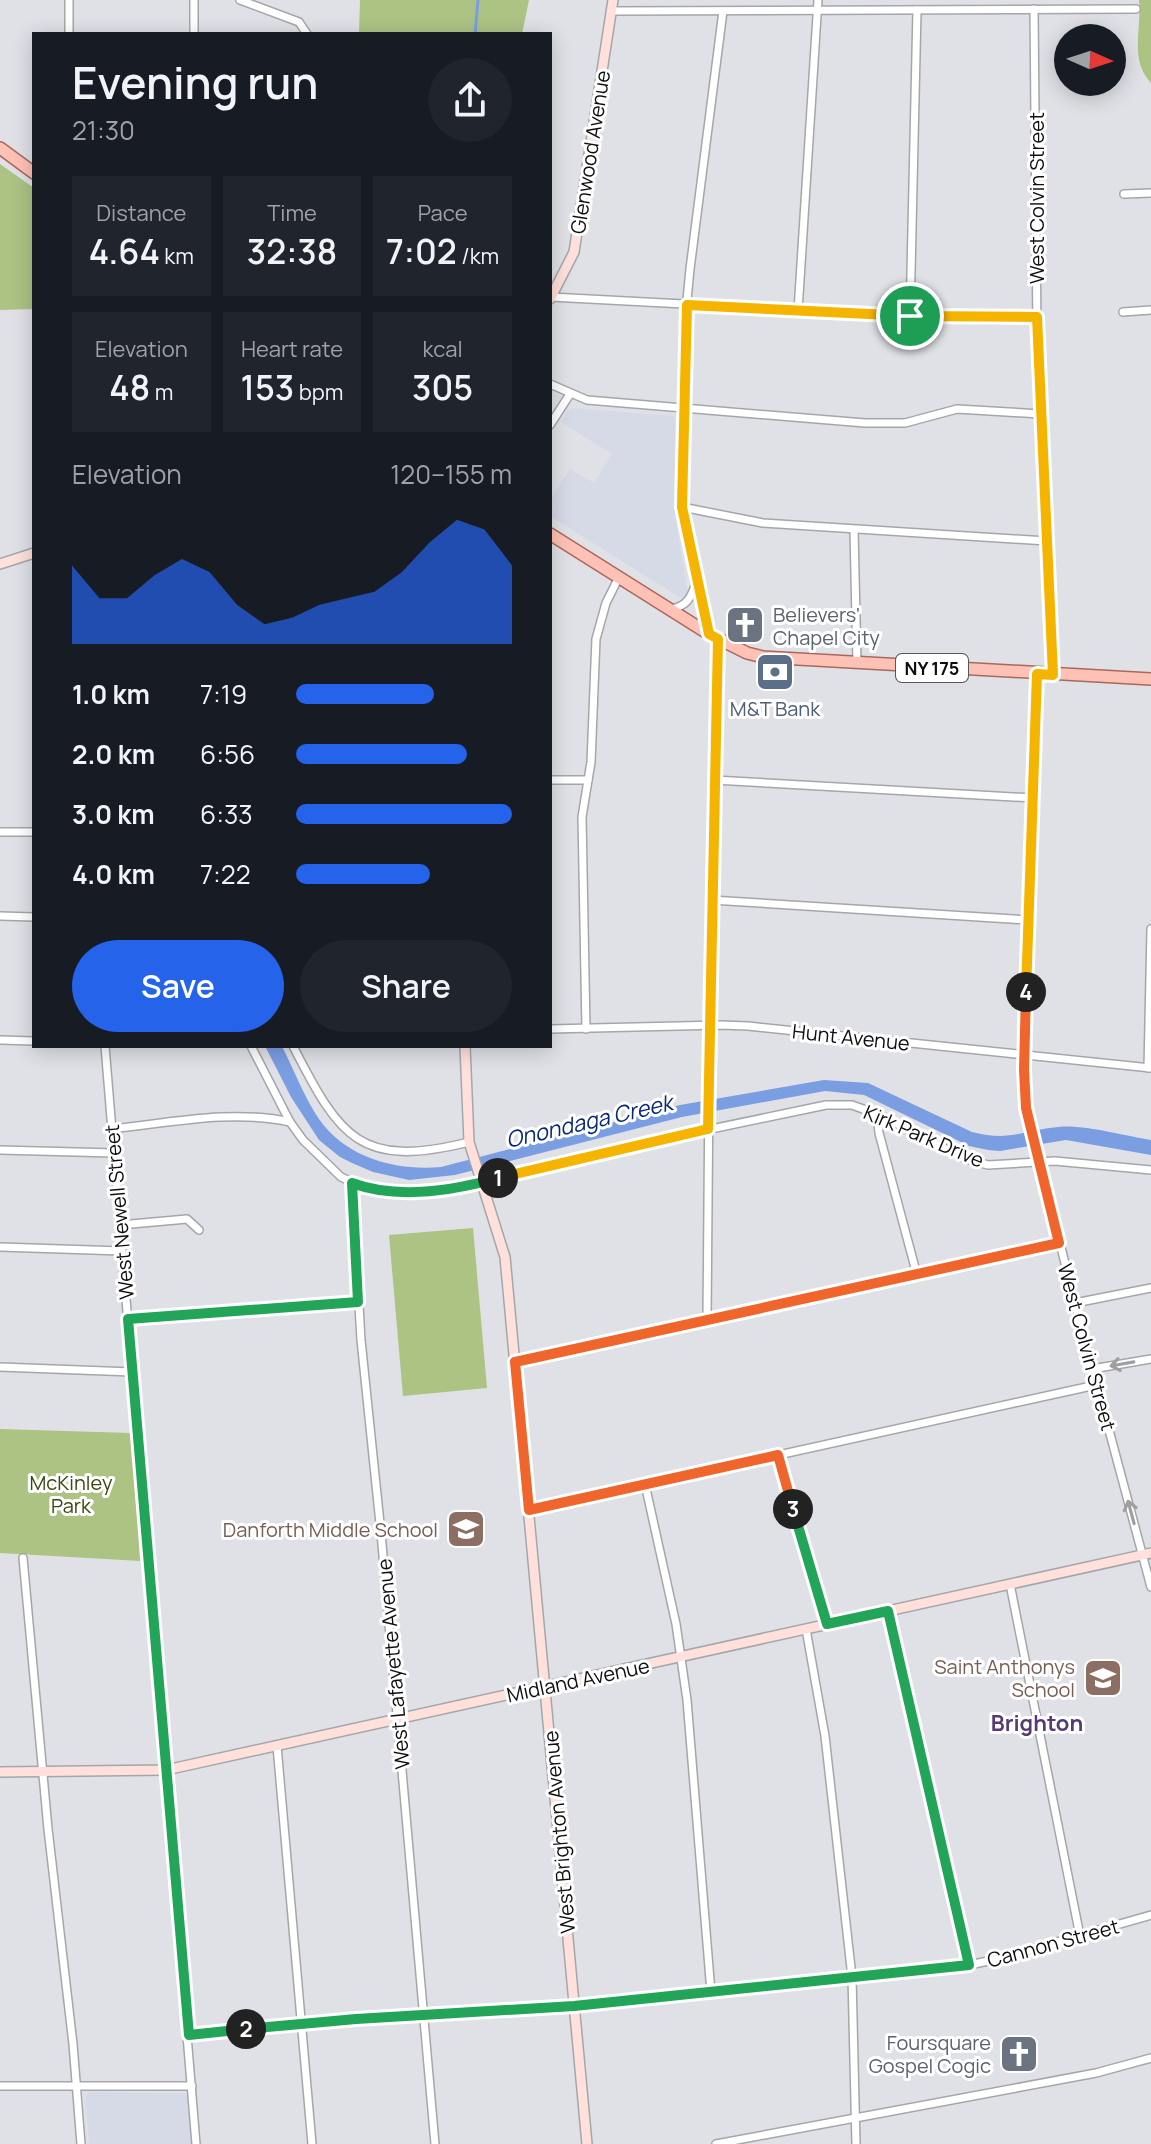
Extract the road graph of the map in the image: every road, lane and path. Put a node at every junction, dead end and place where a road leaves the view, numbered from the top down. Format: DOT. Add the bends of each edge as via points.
graph roads {
  1 [pos="69,0"];
  2 [pos="194,0"];
  3 [pos="240,0"];
  4 [pos="613,0"];
  5 [pos="818,0"];
  6 [pos="1023,5"];
  7 [pos="1034,9"];
  8 [pos="1136,9"];
  9 [pos="917,10"];
  10 [pos="612,11"];
  11 [pos="723,11"];
  12 [pos="818,11"];
  13 [pos="69,32"];
  14 [pos="194,32"];
  15 [pos="306,32"];
  16 [pos="0,148"];
  17 [pos="32,172"];
  18 [pos="1151,193"];
  19 [pos="1124,194"];
  20 [pos="552,294"];
  21 [pos="552,298"];
  22 [pos="687,305"];
  23 [pos="1151,310"];
  24 [pos="798,311"];
  25 [pos="1123,312"];
  26 [pos="910,316"];
  27 [pos="1037,317"];
  28 [pos="552,385"];
  29 [pos="570,394"];
  30 [pos="683,409"];
  31 [pos="1041,414"];
  32 [pos="552,422"];
  33 [pos="682,507"];
  34 [pos="854,530"];
  35 [pos="552,535"];
  36 [pos="1047,541"];
  37 [pos="32,554"];
  38 [pos="0,564"];
  39 [pos="619,577"];
  40 [pos="696,581"];
  41 [pos="670,610"];
  42 [pos="713,636"];
  43 [pos="857,663"];
  44 [pos="1037,674"];
  45 [pos="1053,675"];
  46 [pos="1151,679"];
  47 [pos="552,780"];
  48 [pos="588,780"];
  49 [pos="714,780"];
  50 [pos="1033,798"];
  51 [pos="0,832"];
  52 [pos="32,832"];
  53 [pos="711,900"];
  54 [pos="0,916"];
  55 [pos="32,917"];
  56 [pos="1028,920"];
  57 [pos="1151,929"];
  58 [pos="1151,945"];
  59 [pos="710,1025"];
  60 [pos="552,1029"];
  61 [pos="586,1029"];
  62 [pos="0,1040"];
  63 [pos="32,1041"];
  64 [pos="105,1048"];
  65 [pos="252,1048"];
  66 [pos="294,1048"];
  67 [pos="465,1048"];
  68 [pos="1024,1055"];
  69 [pos="1150,1068"];
  70 [pos="877,1114"];
  71 [pos="290,1122"];
  72 [pos="112,1129"];
  73 [pos="708,1129"];
  74 [pos="471,1147"];
  75 [pos="0,1150"];
  76 [pos="114,1153"];
  77 [pos="1040,1161"];
  78 [pos="1151,1170"];
  79 [pos="481,1178"];
  80 [pos="352,1183"];
  81 [pos="120,1225"];
  82 [pos="199,1230"];
  83 [pos="1059,1243"];
  84 [pos="0,1247"];
  85 [pos="122,1251"];
  86 [pos="917,1275"];
  87 [pos="1151,1288"];
  88 [pos="358,1302"];
  89 [pos="1075,1303"];
  90 [pos="128,1319"];
  91 [pos="707,1320"];
  92 [pos="1151,1359"];
  93 [pos="515,1362"];
  94 [pos="0,1367"];
  95 [pos="1092,1369"];
  96 [pos="132,1372"];
  97 [pos="1096,1385"];
  98 [pos="778,1455"];
  99 [pos="645,1484"];
  100 [pos="529,1510"];
  101 [pos="1147,1554"];
  102 [pos="23,1558"];
  103 [pos="1010,1584"];
  104 [pos="1151,1587"];
  105 [pos="888,1611"];
  106 [pos="827,1624"];
  107 [pos="806,1629"];
  108 [pos="681,1657"];
  109 [pos="546,1687"];
  110 [pos="397,1719"];
  111 [pos="277,1746"];
  112 [pos="166,1770"];
  113 [pos="0,1772"];
  114 [pos="43,1772"];
  115 [pos="1151,1915"];
  116 [pos="1080,1936"];
  117 [pos="969,1965"];
  118 [pos="852,1977"];
  119 [pos="711,1992"];
  120 [pos="574,2006"];
  121 [pos="425,2015"];
  122 [pos="302,2024"];
  123 [pos="189,2035"];
  124 [pos="1151,2058"];
  125 [pos="0,2086"];
  126 [pos="192,2086"];
  127 [pos="77,2087"];
  128 [pos="855,2119"];
  129 [pos="81,2144"];
  130 [pos="196,2144"];
  131 [pos="312,2144"];
  132 [pos="435,2144"];
  133 [pos="587,2144"];
  134 [pos="716,2144"];
  135 [pos="856,2144"];
  1 -- 13 [label="street"];
  2 -- 14 [label="street"];
  3 -- 15 [label="street" via="299,22"];
  4 -- 10 [label="street, Glenwood Avenue"];
  5 -- 12 [label="street"];
  6 -- 7 [label="street"];
  6 -- 9 [label="street"];
  7 -- 8 [label="street"];
  7 -- 27 [label="street, West Colvin Street"];
  9 -- 12 [label="street"];
  9 -- 26 [label="street"];
  10 -- 11 [label="street"];
  10 -- 20 [label="street, Glenwood Avenue" via="574,252"];
  11 -- 12 [label="street"];
  11 -- 22 [label="street"];
  12 -- 24 [label="street"];
  16 -- 17 [label="main road"];
  18 -- 19 [label="street"];
  21 -- 22 [label="street"];
  22 -- 24 [label="street"];
  22 -- 30 [label="street"];
  23 -- 25 [label="street"];
  24 -- 26 [label="street"];
  26 -- 27 [label="street"];
  27 -- 31 [label="street, West Colvin Street"];
  28 -- 29 [label="street"];
  29 -- 30 [label="street"];
  29 -- 32 [label="street"];
  30 -- 31 [label="street" via="886,424 957,409"];
  30 -- 33 [label="street"];
  31 -- 36 [label="street, West Colvin Street"];
  33 -- 34 [label="street" via="763,523"];
  33 -- 40 [label="street"];
  34 -- 36 [label="street"];
  34 -- 43 [label="street"];
  35 -- 39 [label="main road, NY 175"];
  36 -- 45 [label="street, West Colvin Street"];
  37 -- 38 [label="street"];
  39 -- 41 [label="main road, NY 175"];
  39 -- 48 [label="street" via="596,639"];
  40 -- 41 [label="street" via="691,598"];
  40 -- 42 [label="street"];
  41 -- 42 [label="main road, NY 175"];
  42 -- 43 [label="main road, NY 175" via="763,657"];
  42 -- 49 [label="street"];
  43 -- 44 [label="main road, NY 175"];
  44 -- 45 [label="main road, NY 175"];
  44 -- 50 [label="street, West Colvin Street"];
  45 -- 46 [label="main road, NY 175"];
  47 -- 48 [label="street"];
  48 -- 61 [label="street" via="582,817"];
  49 -- 50 [label="street"];
  49 -- 53 [label="street"];
  50 -- 56 [label="street, West Colvin Street"];
  51 -- 52 [label="street"];
  53 -- 56 [label="street"];
  53 -- 59 [label="street"];
  54 -- 55 [label="street"];
  56 -- 68 [label="street, West Colvin Street"];
  57 -- 58 [label="street"];
  58 -- 69 [label="street"];
  59 -- 61 [label="street, Hunt Avenue"];
  59 -- 68 [label="street, Hunt Avenue"];
  59 -- 73 [label="street"];
  60 -- 61 [label="street, Hunt Avenue"];
  62 -- 63 [label="street"];
  64 -- 72 [label="street, West Newell Street"];
  65 -- 71 [label="street, Kirk Park Drive"];
  66 -- 74 [label="street" via="327,1108 365,1142 415,1153"];
  67 -- 74 [label="street, West Brighton Avenue"];
  68 -- 69 [label="street, Hunt Avenue"];
  68 -- 77 [label="street, West Colvin Street" via="1026,1108"];
  70 -- 73 [label="street, Kirk Park Drive" via="852,1105 826,1105"];
  70 -- 77 [label="street, Kirk Park Drive" via="980,1163"];
  70 -- 86 [label="street"];
  71 -- 72 [label="street" via="254,1116"];
  71 -- 80 [label="street, Kirk Park Drive"];
  72 -- 76 [label="street, West Newell Street"];
  73 -- 79 [label="street, Kirk Park Drive"];
  73 -- 91 [label="street"];
  74 -- 79 [label="street, West Brighton Avenue"];
  75 -- 76 [label="street"];
  76 -- 81 [label="street, West Newell Street"];
  77 -- 78 [label="street, Kirk Park Drive"];
  77 -- 83 [label="street, West Colvin Street"];
  79 -- 80 [label="street, Kirk Park Drive" via="459,1188 409,1192"];
  79 -- 93 [label="street, West Brighton Avenue" via="505,1257"];
  80 -- 88 [label="street, West Lafayette Avenue"];
  81 -- 82 [label="street" via="187,1219"];
  81 -- 85 [label="street, West Newell Street"];
  83 -- 86 [label="street"];
  83 -- 89 [label="street, West Colvin Street"];
  84 -- 85 [label="street"];
  85 -- 90 [label="street, West Newell Street"];
  86 -- 91 [label="street"];
  87 -- 89 [label="street"];
  88 -- 90 [label="street"];
  88 -- 110 [label="street, West Lafayette Avenue"];
  89 -- 95 [label="street, West Colvin Street"];
  90 -- 96 [label="street, West Newell Street"];
  91 -- 93 [label="street"];
  92 -- 95 [label="street, one-way"];
  93 -- 100 [label="street, West Brighton Avenue"];
  94 -- 96 [label="street"];
  95 -- 97 [label="street, West Colvin Street"];
  96 -- 112 [label="street, West Newell Street"];
  97 -- 98 [label="street"];
  101 -- 97 [label="street, West Colvin Street, one-way"];
  98 -- 99 [label="street"];
  98 -- 106 [label="street"];
  99 -- 100 [label="street"];
  99 -- 108 [label="street"];
  100 -- 109 [label="street, West Brighton Avenue"];
  101 -- 103 [label="street, Midland Avenue"];
  101 -- 104 [label="street, West Colvin Street"];
  102 -- 114 [label="street"];
  103 -- 105 [label="street, Midland Avenue"];
  103 -- 116 [label="street"];
  105 -- 106 [label="street, Midland Avenue"];
  105 -- 117 [label="street"];
  106 -- 107 [label="street, Midland Avenue"];
  107 -- 108 [label="street, Midland Avenue"];
  107 -- 118 [label="street" via="825,1736"];
  108 -- 109 [label="street, Midland Avenue"];
  108 -- 119 [label="street"];
  109 -- 110 [label="street, Midland Avenue"];
  109 -- 120 [label="street, West Brighton Avenue"];
  110 -- 111 [label="street, Midland Avenue"];
  110 -- 121 [label="street, West Lafayette Avenue"];
  111 -- 112 [label="street, Midland Avenue"];
  111 -- 122 [label="street"];
  112 -- 114 [label="street, Midland Avenue"];
  112 -- 123 [label="street, West Newell Street"];
  113 -- 114 [label="street, Midland Avenue"];
  114 -- 127 [label="street"];
  115 -- 116 [label="street, Cannon Street"];
  116 -- 117 [label="street, Cannon Street"];
  117 -- 118 [label="street, Cannon Street"];
  118 -- 119 [label="street, Cannon Street"];
  118 -- 128 [label="street"];
  119 -- 120 [label="street, Cannon Street"];
  120 -- 121 [label="street, Cannon Street"];
  120 -- 133 [label="street, West Brighton Avenue"];
  121 -- 122 [label="street, Cannon Street"];
  121 -- 132 [label="street, West Lafayette Avenue"];
  122 -- 123 [label="street, Cannon Street"];
  122 -- 131 [label="street"];
  123 -- 126 [label="street, West Newell Street"];
  124 -- 128 [label="street"];
  125 -- 127 [label="street"];
  126 -- 127 [label="street"];
  126 -- 130 [label="street, West Newell Street"];
  127 -- 129 [label="street"];
  128 -- 134 [label="street"];
  128 -- 135 [label="street"];
}
